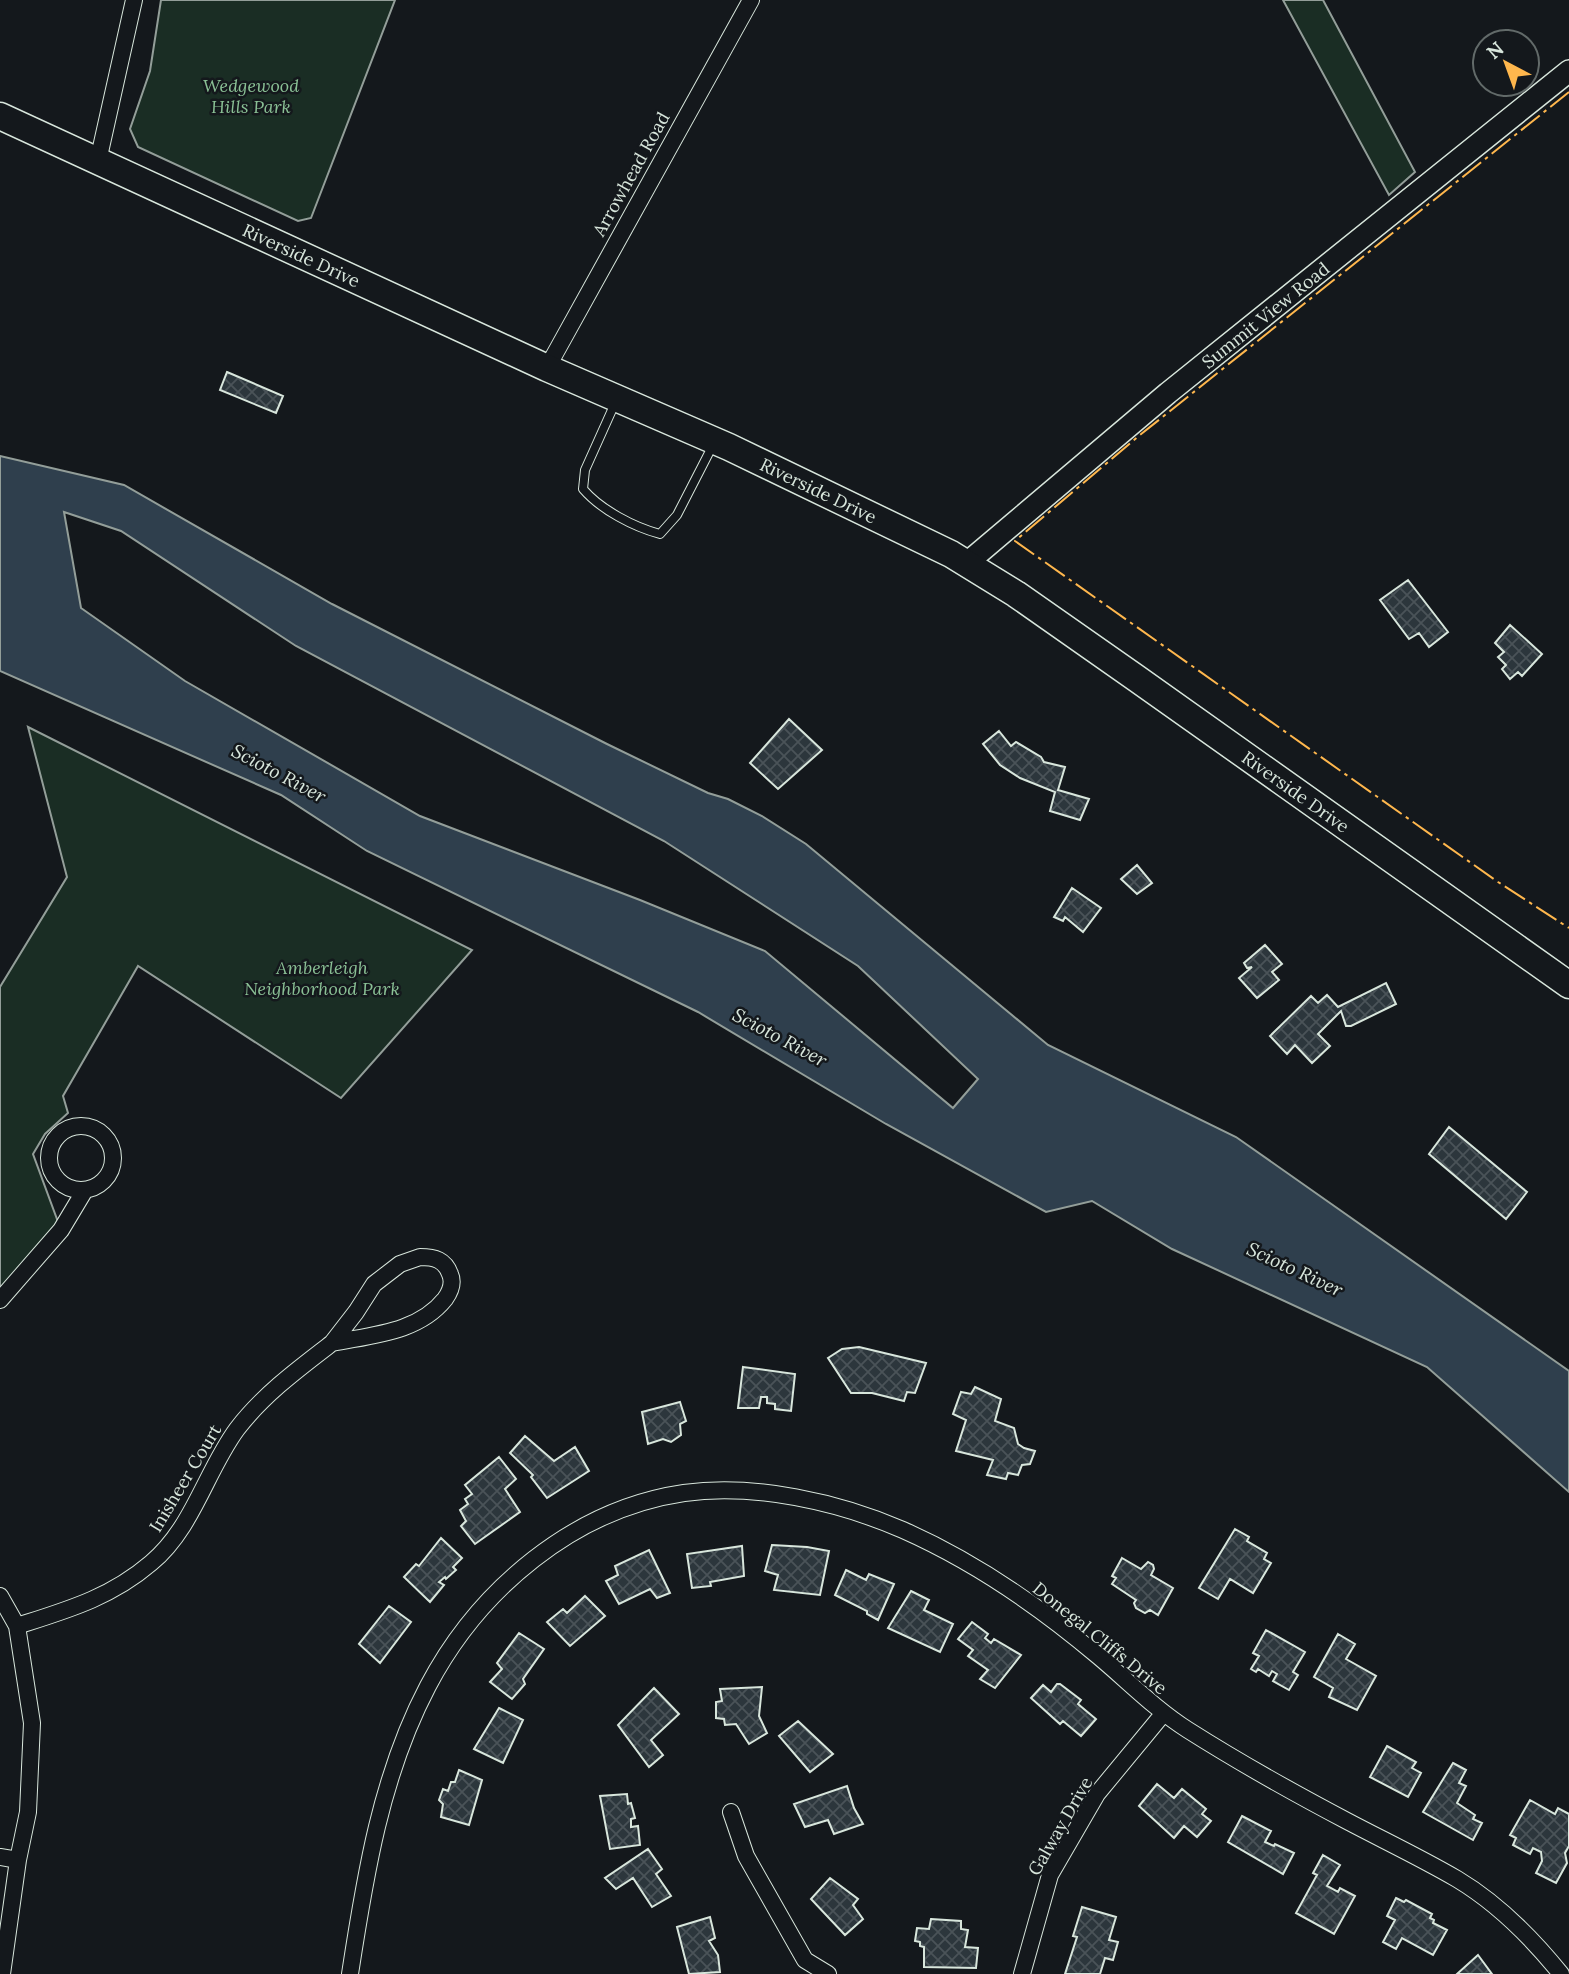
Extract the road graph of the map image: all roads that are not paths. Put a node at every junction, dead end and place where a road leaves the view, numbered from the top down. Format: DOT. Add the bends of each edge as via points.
graph roads {
  1 [pos="134,0"];
  2 [pos="751,0"];
  3 [pos="1569,71"];
  4 [pos="0,116"];
  5 [pos="97,161"];
  6 [pos="547,368"];
  7 [pos="618,398"];
  8 [pos="715,441"];
  9 [pos="967,564"];
  10 [pos="1569,985"];
  11 [pos="85,1189"];
  12 [pos="0,1300"];
  13 [pos="331,1343"];
  14 [pos="0,1596"];
  15 [pos="17,1626"];
  16 [pos="1163,1714"];
  17 [pos="731,1812"];
  18 [pos="0,1857"];
  19 [pos="18,1860"];
  20 [pos="2,1974"];
  21 [pos="350,1974"];
  22 [pos="828,1974"];
  23 [pos="1022,1974"];
  24 [pos="1561,1974"];
  1 -- 5 [label="street"];
  2 -- 6 [label="street, Arrowhead Road"];
  3 -- 9 [label="street, Summit View Road" via="1168,393"];
  4 -- 5 [label="main road, Riverside Drive"];
  5 -- 6 [label="main road, Riverside Drive"];
  6 -- 7 [label="main road, Riverside Drive"];
  7 -- 8 [label="main road, Riverside Drive"];
  7 -- 8 [label="lane" via="585,470 583,489 637,528 660,534 677,515"];
  8 -- 9 [label="main road, Riverside Drive"];
  9 -- 10 [label="main road, Riverside Drive"];
  11 -- 11 [label="street" via="104,1180 113,1160 100,1131 79,1126 53,1141 49,1161 57,1179"];
  11 -- 12 [label="street" via="61,1230"];
  13 -- 13 [label="street, Inisheer Court" via="419,1322 450,1292 452,1278 446,1265 433,1257 400,1264 374,1284"];
  13 -- 15 [label="street, Inisheer Court" via="281,1382 237,1430 175,1536 153,1562 93,1601"];
  14 -- 15 [label="street"];
  15 -- 19 [label="street" via="32,1723 29,1812"];
  16 -- 21 [label="street, Donegal Cliffs Drive" via="1096,1654 1015,1593 903,1530 812,1499 741,1491 684,1493 639,1504 550,1547 483,1605 452,1645 426,1689 386,1790"];
  16 -- 23 [label="street, Galway Drive" via="1097,1794 1050,1875"];
  16 -- 24 [label="street, Donegal Cliffs Drive" via="1252,1771 1459,1880 1521,1929"];
  17 -- 22 [label="street" via="746,1856 805,1960"];
  18 -- 19 [label="street"];
  19 -- 20 [label="street"];
}
